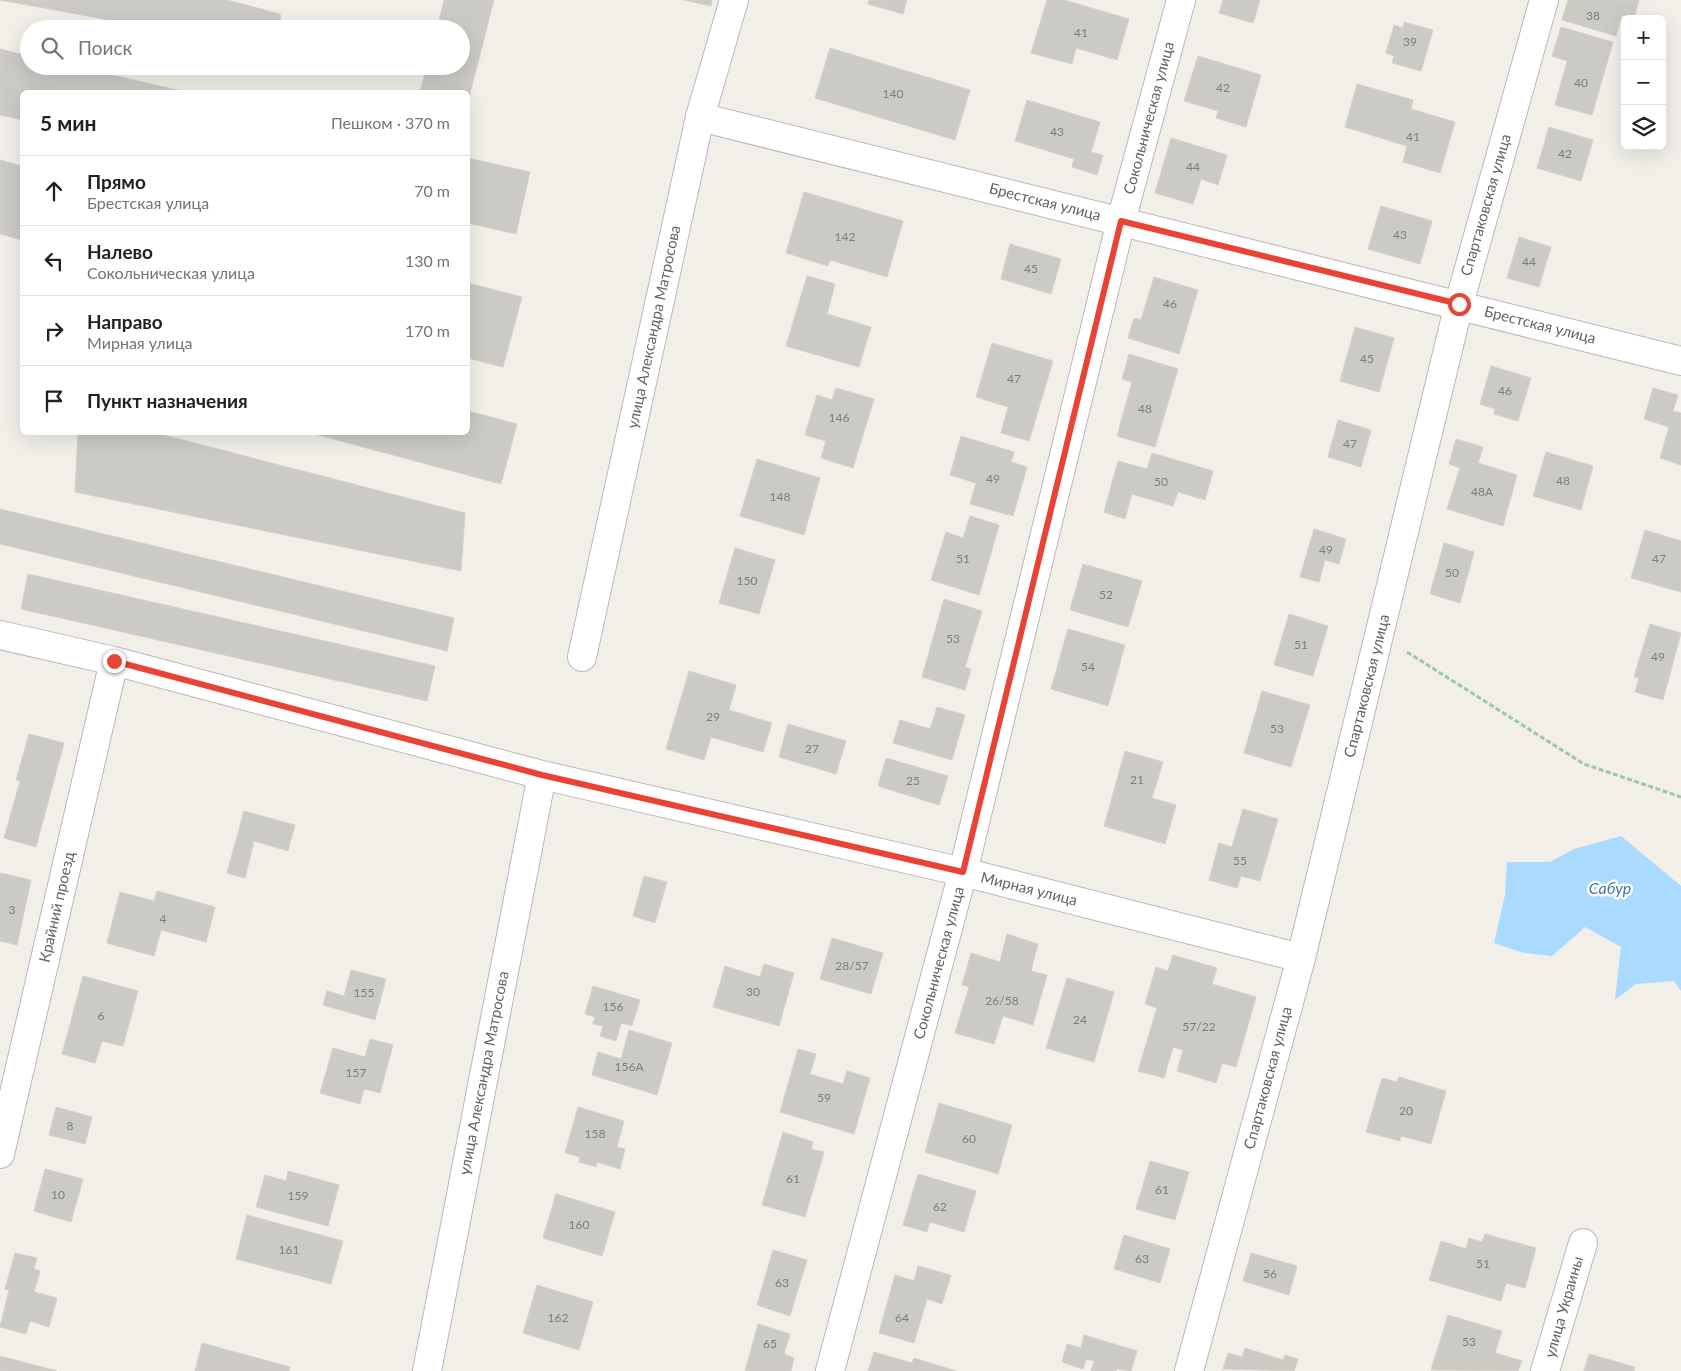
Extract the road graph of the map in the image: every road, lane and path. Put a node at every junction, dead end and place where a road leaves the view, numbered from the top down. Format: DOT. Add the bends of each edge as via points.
graph roads {
  1 [pos="734,0"];
  2 [pos="1181,0"];
  3 [pos="1544,0"];
  4 [pos="700,117"];
  5 [pos="1121,221"];
  6 [pos="1459,304"];
  7 [pos="1681,361"];
  8 [pos="1379,634"];
  9 [pos="0,635"];
  10 [pos="582,657"];
  11 [pos="114,661"];
  12 [pos="542,775"];
  13 [pos="1681,797"];
  14 [pos="963,872"];
  15 [pos="1301,958"];
  16 [pos="0,1154"];
  17 [pos="1583,1243"];
  18 [pos="427,1371"];
  19 [pos="830,1371"];
  20 [pos="1189,1371"];
  21 [pos="1545,1371"];
  1 -- 4 [label="street, улица Александра Матросова"];
  2 -- 5 [label="street, Сокольническая улица"];
  3 -- 6 [label="street, Спартаковская улица"];
  4 -- 5 [label="street, Брестская улица"];
  4 -- 10 [label="street, улица Александра Матросова"];
  5 -- 6 [label="street, Брестская улица"];
  5 -- 14 [label="street, Сокольническая улица"];
  6 -- 7 [label="street, Брестская улица"];
  6 -- 8 [label="street, Спартаковская улица"];
  8 -- 13 [label="path" via="1584,764"];
  8 -- 15 [label="street, Спартаковская улица"];
  9 -- 11 [label="street, Мирная улица"];
  11 -- 12 [label="street, Мирная улица"];
  11 -- 16 [label="street, Крайний проезд"];
  12 -- 14 [label="street, Мирная улица"];
  12 -- 18 [label="street, улица Александра Матросова"];
  14 -- 15 [label="street, Мирная улица"];
  14 -- 19 [label="street, Сокольническая улица"];
  15 -- 20 [label="street, Спартаковская улица"];
  17 -- 21 [label="street, улица Украины"];
}
